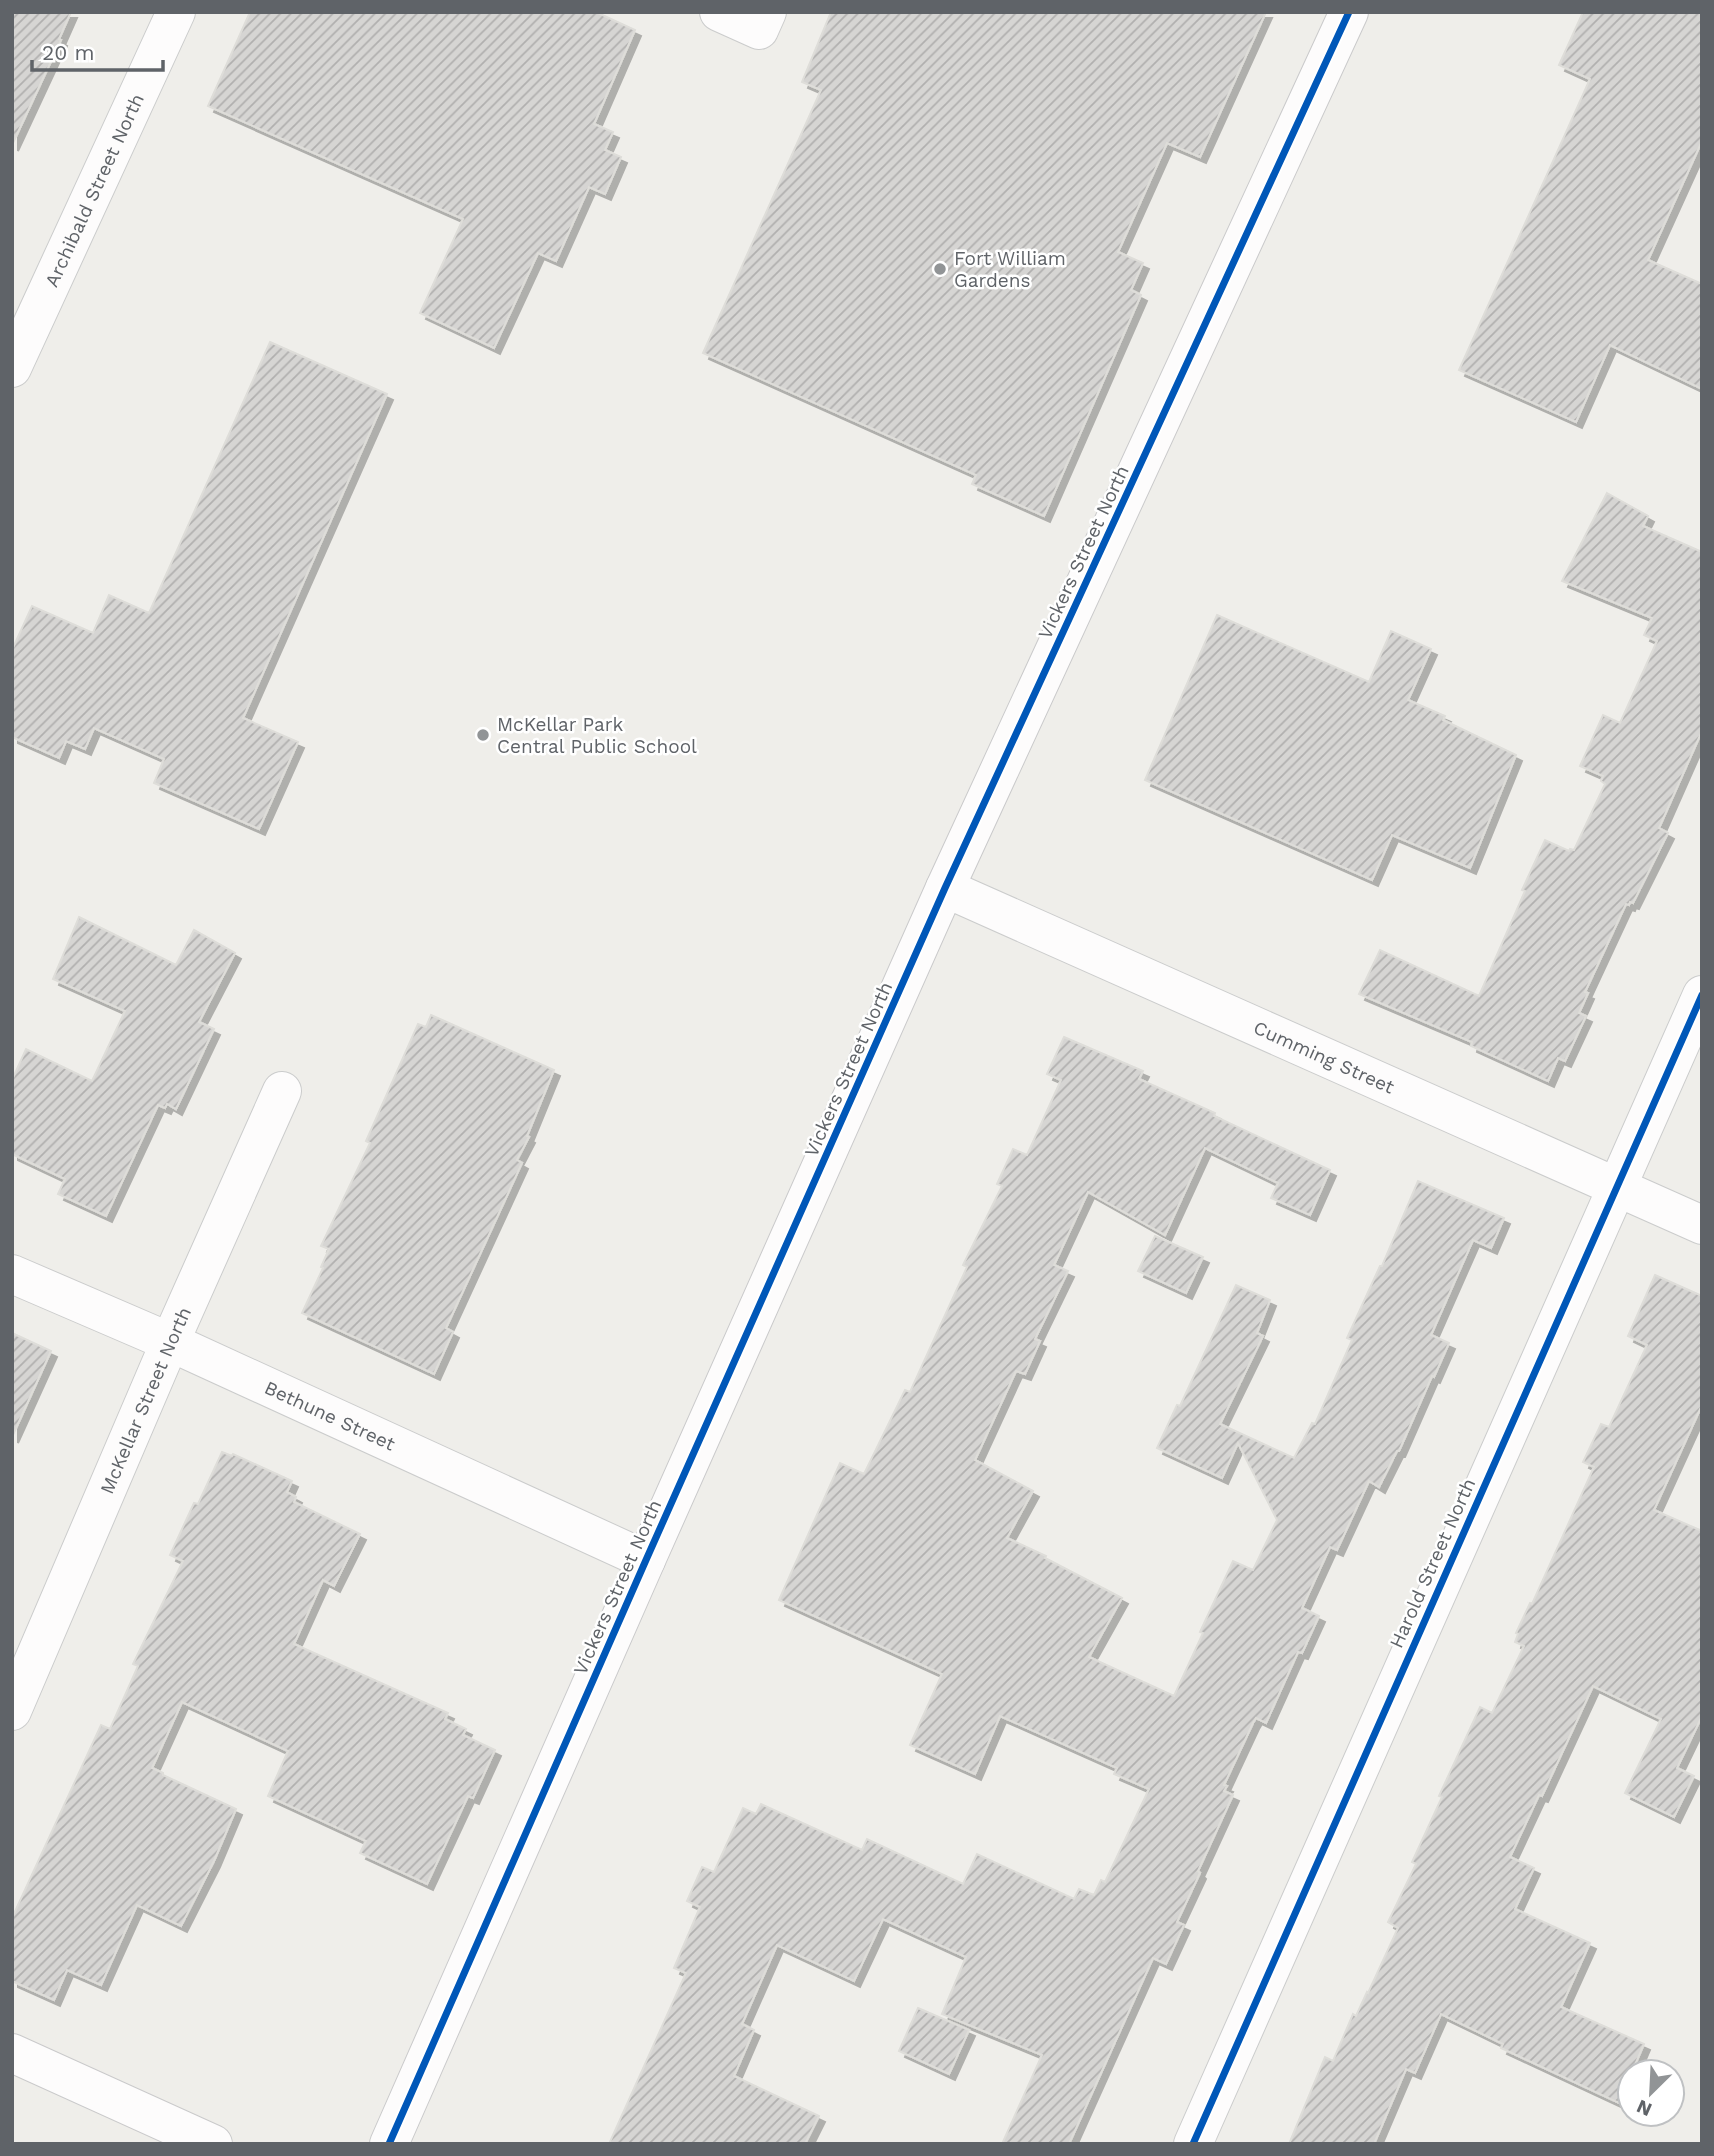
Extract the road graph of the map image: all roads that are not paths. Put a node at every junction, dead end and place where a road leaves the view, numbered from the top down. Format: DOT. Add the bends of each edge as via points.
graph roads {
  1 [pos="176,12"];
  2 [pos="719,12"];
  3 [pos="1349,12"];
  4 [pos="763,21"];
  5 [pos="12,368"];
  6 [pos="946,888"];
  7 [pos="1702,995"];
  8 [pos="282,1090"];
  9 [pos="1616,1186"];
  10 [pos="1702,1224"];
  11 [pos="12,1274"];
  12 [pos="170,1342"];
  13 [pos="646,1560"];
  14 [pos="12,1712"];
  15 [pos="12,2053"];
  16 [pos="213,2144"];
  17 [pos="389,2144"];
  18 [pos="1193,2144"];
  1 -- 5 [label="street, Archibald Street North"];
  2 -- 4 [label="street"];
  3 -- 6 [label="street, Vickers Street North"];
  6 -- 9 [label="street, Cumming Street"];
  6 -- 13 [label="street, Vickers Street North"];
  7 -- 9 [label="street, Harold Street North"];
  8 -- 12 [label="street, McKellar Street North"];
  9 -- 10 [label="street, Cumming Street"];
  9 -- 18 [label="street, Harold Street North"];
  11 -- 12 [label="street, Bethune Street"];
  12 -- 13 [label="street, Bethune Street"];
  12 -- 14 [label="street, McKellar Street North"];
  13 -- 17 [label="street, Vickers Street North"];
  15 -- 16 [label="street"];
}
